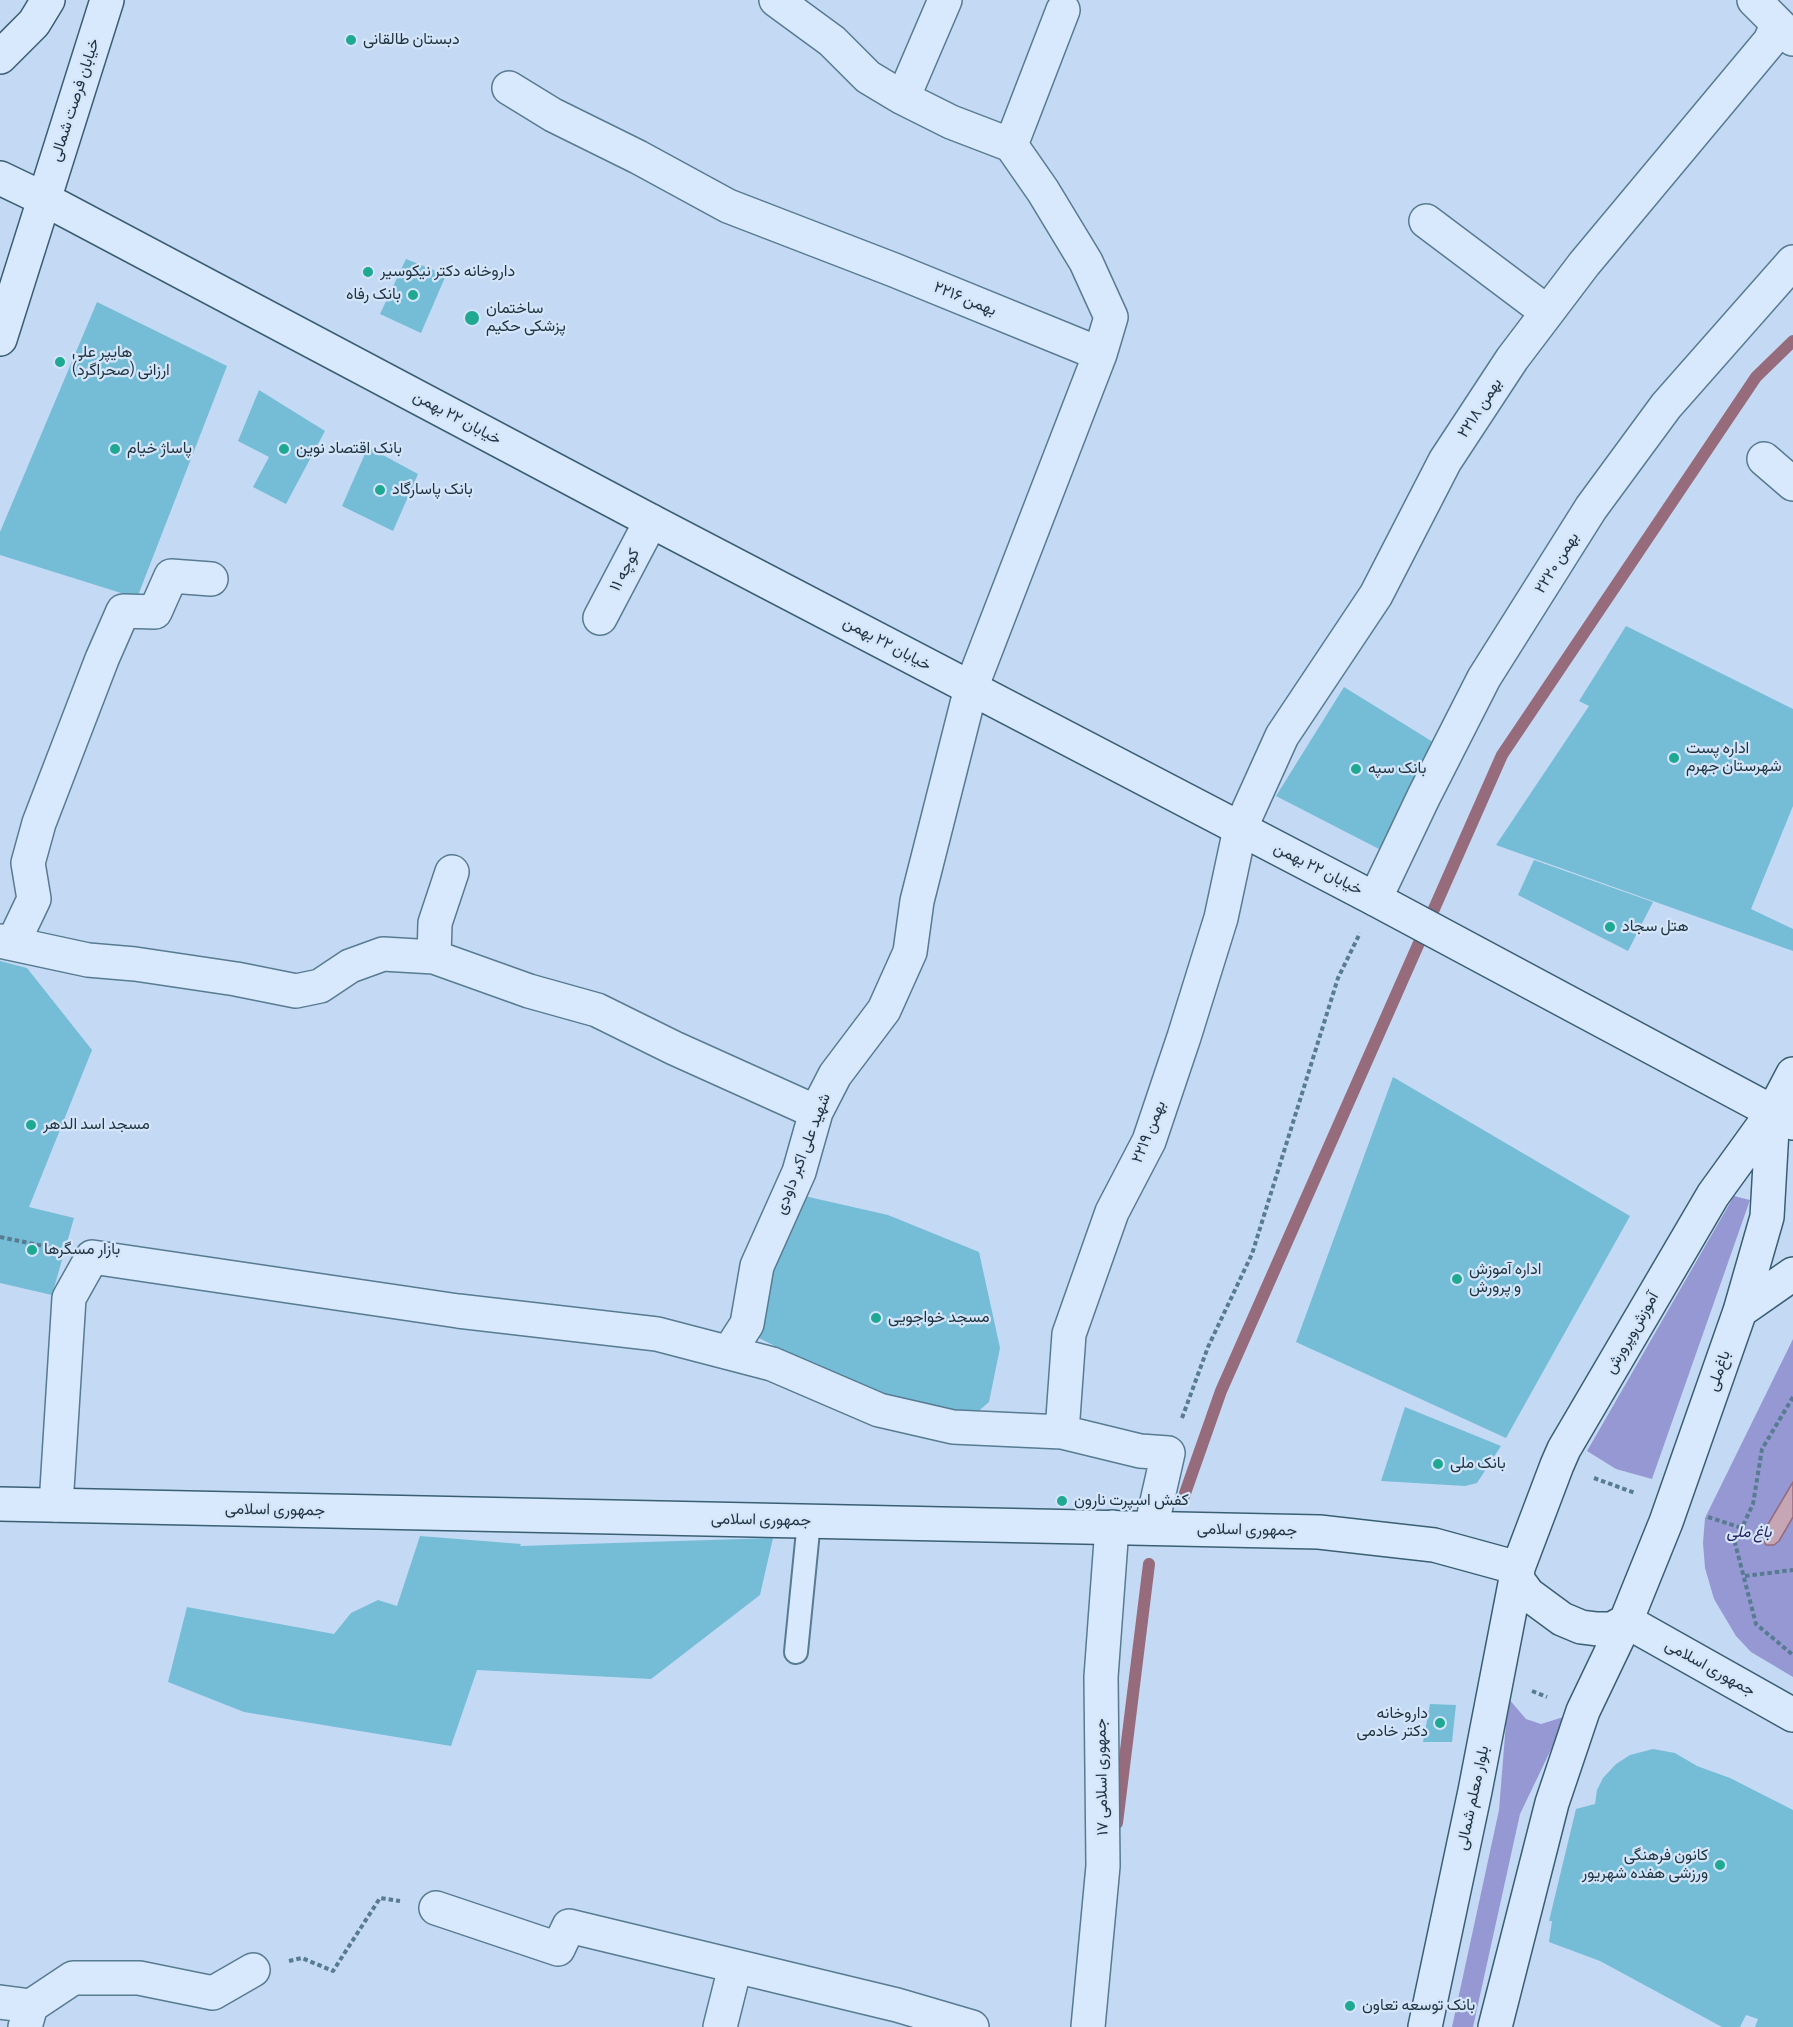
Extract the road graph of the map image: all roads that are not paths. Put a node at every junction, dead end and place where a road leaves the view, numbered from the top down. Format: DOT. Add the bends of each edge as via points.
graph roads {
  1 [pos="48,0"];
  2 [pos="107,0"];
  3 [pos="776,0"];
  4 [pos="945,0"];
  5 [pos="1754,0"];
  6 [pos="1063,10"];
  7 [pos="1785,32"];
  8 [pos="0,57"];
  9 [pos="509,88"];
  10 [pos="903,98"];
  11 [pos="1011,145"];
  12 [pos="0,178"];
  13 [pos="44,199"];
  14 [pos="1426,221"];
  15 [pos="1793,262"];
  16 [pos="1547,312"];
  17 [pos="0,339"];
  18 [pos="1100,354"];
  19 [pos="1764,459"];
  20 [pos="1793,484"];
  21 [pos="651,521"];
  22 [pos="211,579"];
  23 [pos="600,618"];
  24 [pos="971,688"];
  25 [pos="1240,829"];
  26 [pos="452,872"];
  27 [pos="1376,900"];
  28 [pos="6,942"];
  29 [pos="434,957"];
  30 [pos="1793,1074"];
  31 [pos="816,1112"];
  32 [pos="1783,1117"];
  33 [pos="1713,1195"];
  34 [pos="1767,1217"];
  35 [pos="1793,1274"];
  36 [pos="1740,1311"];
  37 [pos="729,1352"];
  38 [pos="1062,1432"];
  39 [pos="0,1504"];
  40 [pos="56,1505"];
  41 [pos="808,1521"];
  42 [pos="1112,1527"];
  43 [pos="1151,1528"];
  44 [pos="1518,1568"];
  45 [pos="1626,1621"];
  46 [pos="796,1652"];
  47 [pos="1793,1715"];
  48 [pos="436,1908"];
  49 [pos="735,1967"];
  50 [pos="253,1970"];
  51 [pos="19,2012"];
  52 [pos="894,2016"];
  53 [pos="720,2027"];
  54 [pos="972,2027"];
  55 [pos="1088,2027"];
  56 [pos="1425,2027"];
  57 [pos="1495,2027"];
  1 -- 8 [label="street" via="34,22"];
  2 -- 13 [label="street, خیابان فرصت شمالی"];
  3 -- 10 [label="street" via="832,41 868,77"];
  4 -- 10 [label="street"];
  5 -- 7 [label="street"];
  6 -- 11 [label="street"];
  7 -- 16 [label="street, ۲۲بهمن ۱۸" via="1770,41"];
  9 -- 18 [label="street, ۲۲بهمن ۱۶" via="728,206"];
  10 -- 11 [label="street"];
  11 -- 18 [label="street" via="1086,262 1111,317"];
  12 -- 13 [label="street, خیابان ۲۲ بهمن"];
  13 -- 17 [label="street, خیابان فرصت شمالی"];
  13 -- 21 [label="street, خیابان ۲۲ بهمن"];
  14 -- 16 [label="street"];
  15 -- 27 [label="street, ۲۲بهمن ۲۰" via="1666,406 1591,508 1484,678"];
  16 -- 25 [label="street, ۲۲بهمن ۱۸" via="1445,461 1376,595 1282,736"];
  18 -- 24 [label="street"];
  19 -- 20 [label="street"];
  21 -- 23 [label="street, کوچه ۱۱"];
  21 -- 24 [label="street, خیابان ۲۲ بهمن"];
  22 -- 28 [label="street" via="171,576 155,612 123,611 39,823 28,863 34,899"];
  24 -- 25 [label="street, خیابان ۲۲ بهمن"];
  24 -- 31 [label="street, شهید علی اکبر داودی" via="917,901 910,952 884,1010 835,1075"];
  25 -- 27 [label="street, خیابان ۲۲ بهمن"];
  25 -- 38 [label="street, ۲۲بهمن ۱۹" via="1221,918 1149,1141 1112,1212 1069,1334"];
  26 -- 29 [label="street" via="435,923"];
  27 -- 32 [label="street, خیابان ۲۲ بهمن"];
  28 -- 29 [label="street" via="88,960 236,979 296,991 320,986 350,966 383,954"];
  29 -- 31 [label="street" via="597,1010"];
  30 -- 32 [label="street, آموزش‌و‌پرورش"];
  31 -- 37 [label="street, شهید علی اکبر داودی" via="799,1172 757,1266 747,1324"];
  32 -- 33 [label="street, آموزش‌و‌پرورش"];
  32 -- 34 [label="street, باغ‌ملی"];
  33 -- 34 [label="street" via="1734,1187 1747,1188 1759,1195"];
  33 -- 44 [label="street, آموزش‌و‌پرورش" via="1564,1449"];
  34 -- 36 [label="street, باغ‌ملی"];
  35 -- 36 [label="street"];
  36 -- 45 [label="street, باغ‌ملی" via="1666,1522"];
  37 -- 38 [label="street" via="772,1364 879,1410 953,1427"];
  37 -- 40 [label="street" via="657,1334 458,1311 92,1257 69,1298"];
  38 -- 43 [label="street" via="1140,1451 1168,1453"];
  39 -- 40 [label="street, جمهوری اسلامی"];
  40 -- 41 [label="street, جمهوری اسلامی"];
  41 -- 42 [label="street, جمهوری اسلامی"];
  41 -- 46 [label="lane"];
  42 -- 43 [label="street, جمهوری اسلامی"];
  42 -- 55 [label="street, جمهوری اسلامی ۱۷" via="1101,1677 1103,1866"];
  43 -- 44 [label="street, جمهوری اسلامی" via="1319,1532 1434,1545"];
  44 -- 45 [label="street" via="1517,1579 1528,1594 1562,1619 1597,1629 1612,1629"];
  44 -- 56 [label="street, بلوار معلم شمالی"];
  45 -- 47 [label="street, جمهوری اسلامی"];
  45 -- 57 [label="street" via="1583,1711 1552,1803"];
  48 -- 49 [label="street" via="558,1949 569,1926"];
  49 -- 52 [label="street"];
  49 -- 53 [label="street"];
  50 -- 51 [label="street" via="213,1993 139,1978 73,1978"];
  52 -- 54 [label="street"];
}
